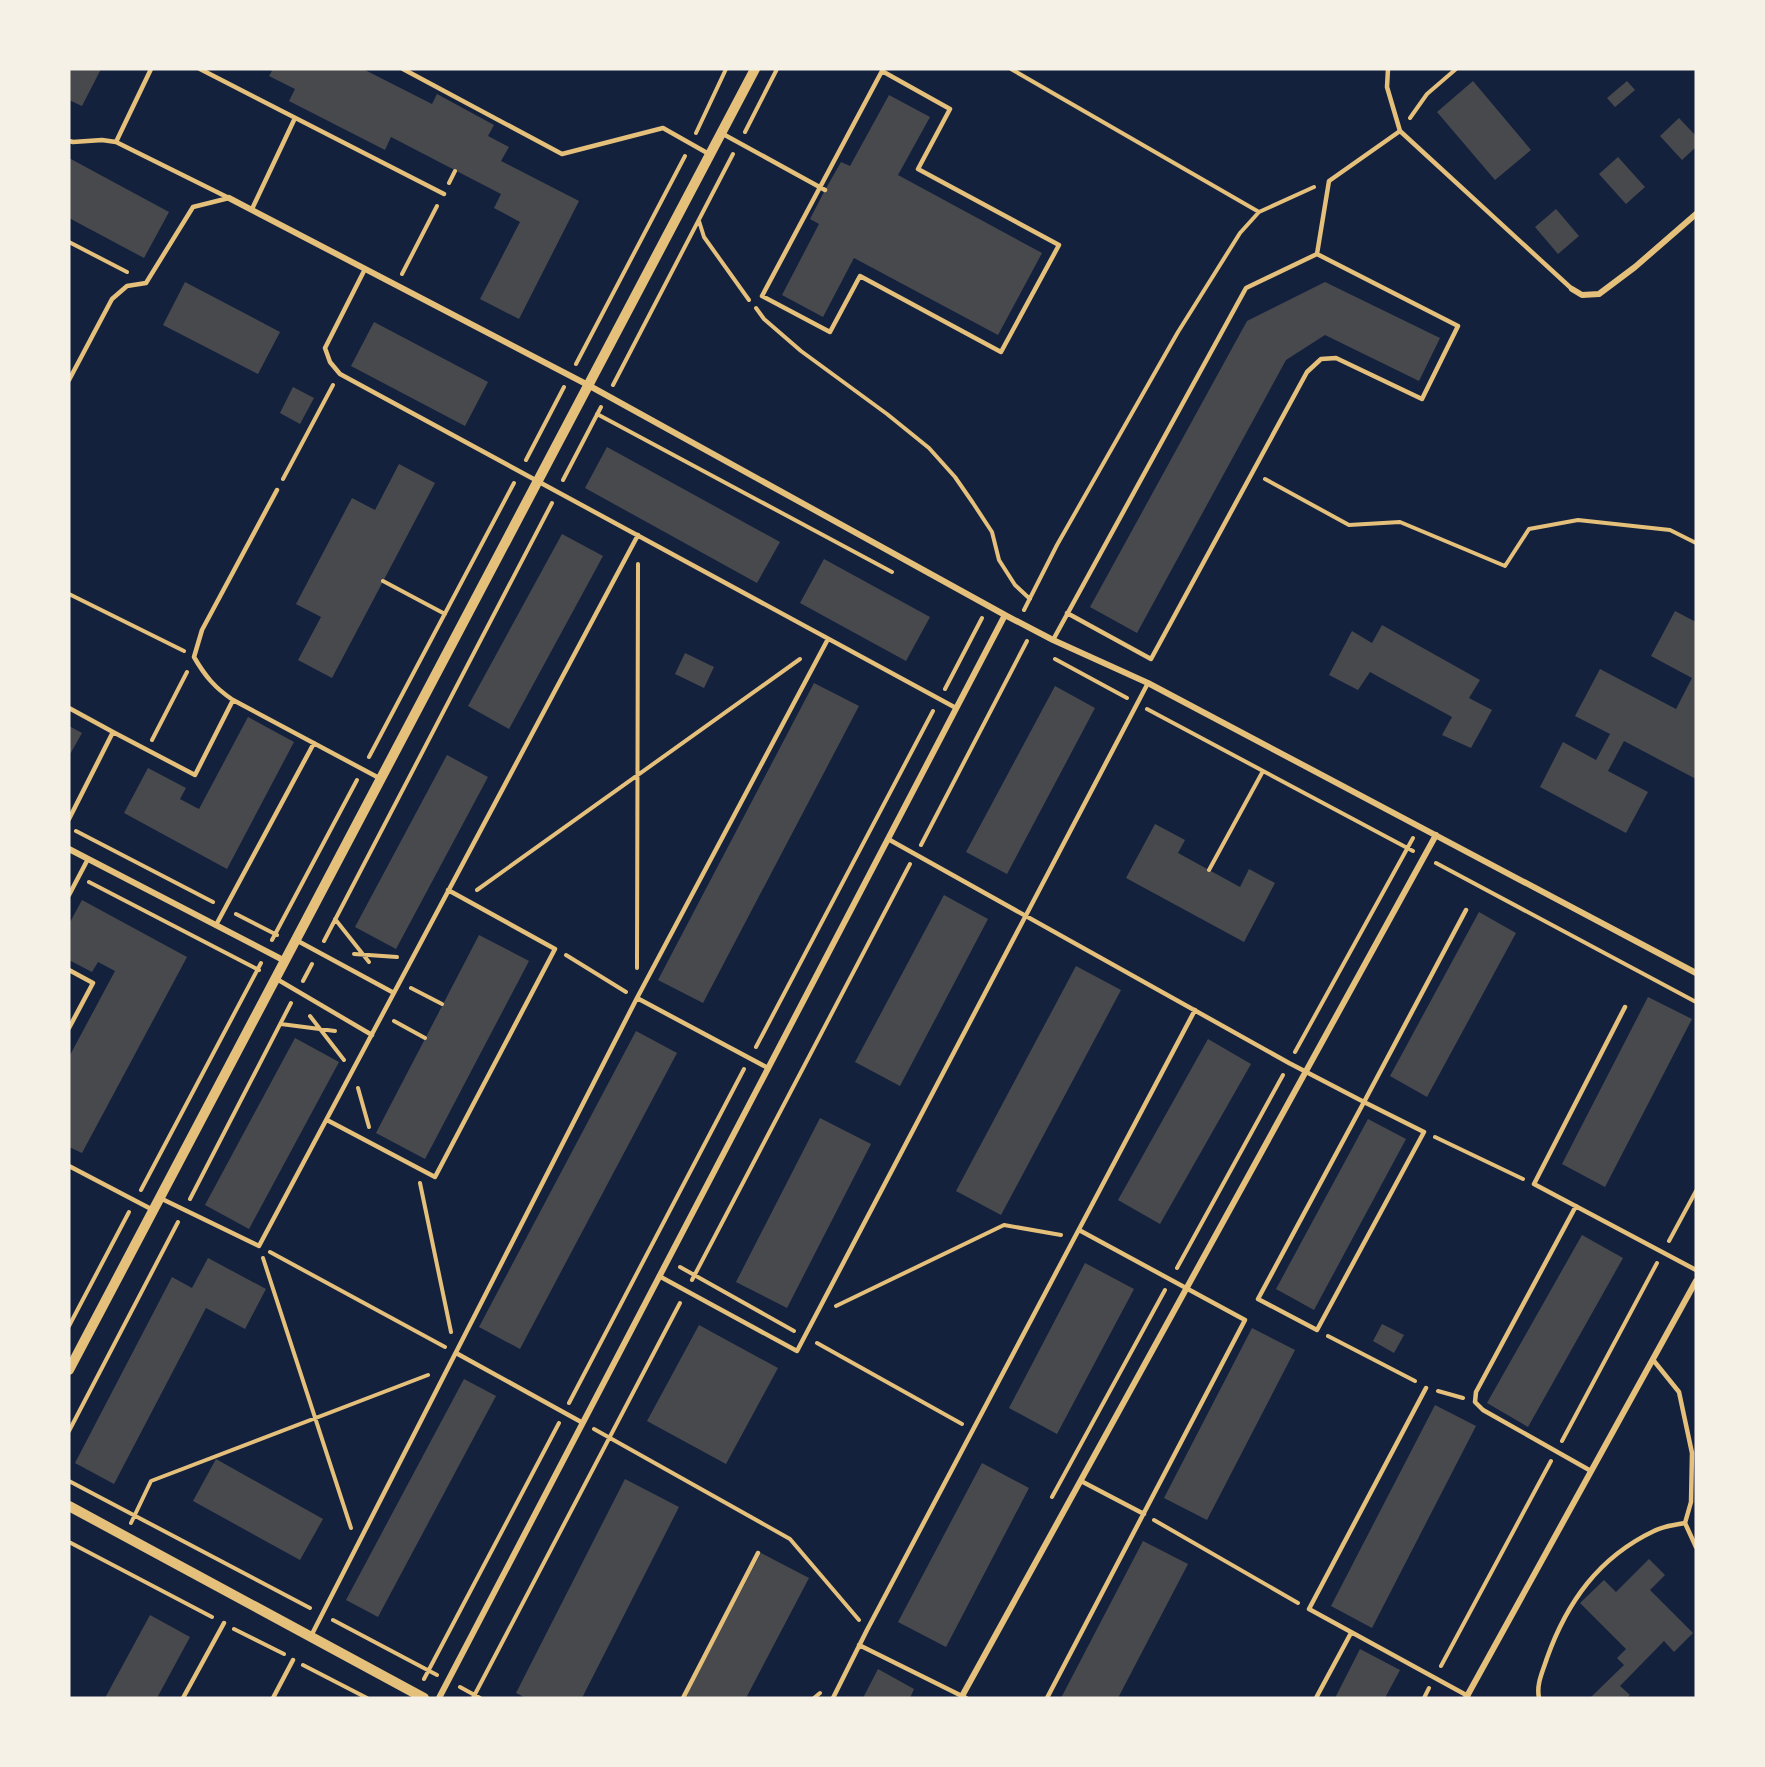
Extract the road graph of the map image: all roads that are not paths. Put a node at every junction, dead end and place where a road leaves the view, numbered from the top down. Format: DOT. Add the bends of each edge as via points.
graph roads {
  1 [pos="151,69"];
  2 [pos="200,69"];
  3 [pos="403,69"];
  4 [pos="755,69"];
  5 [pos="1388,69"];
  6 [pos="295,118"];
  7 [pos="1400,131"];
  8 [pos="721,133"];
  9 [pos="69,141"];
  10 [pos="116,142"];
  11 [pos="709,154"];
  12 [pos="823,189"];
  13 [pos="444,194"];
  14 [pos="229,198"];
  15 [pos="252,209"];
  16 [pos="1696,214"];
  17 [pos="1317,254"];
  18 [pos="365,269"];
  19 [pos="1572,289"];
  20 [pos="69,380"];
  21 [pos="588,385"];
  22 [pos="538,480"];
  23 [pos="277,490"];
  24 [pos="638,535"];
  25 [pos="1067,613"];
  26 [pos="1005,615"];
  27 [pos="828,639"];
  28 [pos="1053,640"];
  29 [pos="1148,683"];
  30 [pos="233,700"];
  31 [pos="69,708"];
  32 [pos="956,708"];
  33 [pos="113,732"];
  34 [pos="314,743"];
  35 [pos="381,779"];
  36 [pos="69,819"];
  37 [pos="1436,836"];
  38 [pos="888,839"];
  39 [pos="69,849"];
  40 [pos="88,859"];
  41 [pos="448,890"];
  42 [pos="69,895"];
  43 [pos="1466,910"];
  44 [pos="1025,915"];
  45 [pos="216,925"];
  46 [pos="295,942"];
  47 [pos="285,961"];
  48 [pos="69,970"];
  49 [pos="1696,973"];
  50 [pos="275,978"];
  51 [pos="394,993"];
  52 [pos="637,998"];
  53 [pos="1625,1007"];
  54 [pos="1195,1010"];
  55 [pos="69,1028"];
  56 [pos="372,1035"];
  57 [pos="768,1068"];
  58 [pos="1306,1072"];
  59 [pos="1364,1102"];
  60 [pos="327,1120"];
  61 [pos="69,1166"];
  62 [pos="160,1198"];
  63 [pos="1576,1206"];
  64 [pos="153,1210"];
  65 [pos="1078,1230"];
  66 [pos="1696,1270"];
  67 [pos="659,1276"];
  68 [pos="1696,1281"];
  69 [pos="1187,1288"];
  70 [pos="456,1353"];
  71 [pos="1654,1361"];
  72 [pos="69,1370"];
  73 [pos="1426,1388"];
  74 [pos="583,1423"];
  75 [pos="1591,1471"];
  76 [pos="1081,1481"];
  77 [pos="69,1506"];
  78 [pos="1144,1514"];
  79 [pos="1685,1523"];
  80 [pos="1696,1547"];
  81 [pos="758,1552"];
  82 [pos="224,1623"];
  83 [pos="1352,1633"];
  84 [pos="310,1637"];
  85 [pos="859,1645"];
  86 [pos="293,1660"];
  87 [pos="420,1696"];
  88 [pos="963,1697"];
  89 [pos="1467,1697"];
  90 [pos="183,1698"];
  91 [pos="273,1698"];
  92 [pos="439,1698"];
  93 [pos="683,1698"];
  94 [pos="833,1698"];
  95 [pos="1047,1698"];
  96 [pos="1316,1698"];
  97 [pos="1539,1698"];
  1 -- 10 [label="lane"];
  2 -- 6 [label="lane"];
  3 -- 11 [label="lane" via="562,154 663,128"];
  4 -- 8 [label="street"];
  5 -- 7 [label="lane" via="1387,87"];
  6 -- 13 [label="lane"];
  6 -- 15 [label="lane"];
  7 -- 17 [label="lane" via="1329,181"];
  7 -- 19 [label="lane"];
  8 -- 11 [label="street"];
  8 -- 12 [label="lane"];
  9 -- 10 [label="lane"];
  10 -- 14 [label="lane"];
  11 -- 21 [label="street"];
  12 -- 12 [label="lane" via="882,71 950,109 918,169 1059,245 1001,352 860,276 830,332 762,296"];
  14 -- 15 [label="street"];
  14 -- 20 [label="lane" via="193,207 146,283 127,286 112,299"];
  15 -- 18 [label="street"];
  16 -- 19 [label="street" via="1599,294 1582,295"];
  17 -- 25 [label="lane" via="1246,288"];
  17 -- 25 [label="lane" via="1458,326 1422,399 1336,358 1321,359 1307,372 1151,659"];
  18 -- 21 [label="street"];
  18 -- 22 [label="lane" via="325,348 330,362 340,374"];
  21 -- 22 [label="street"];
  21 -- 26 [label="street"];
  22 -- 24 [label="lane"];
  22 -- 35 [label="street"];
  23 -- 30 [label="lane" via="202,630 194,657 204,675"];
  24 -- 27 [label="lane"];
  24 -- 41 [label="lane"];
  25 -- 28 [label="lane"];
  26 -- 28 [label="street"];
  26 -- 32 [label="street"];
  27 -- 32 [label="lane"];
  27 -- 52 [label="lane"];
  28 -- 29 [label="street"];
  29 -- 37 [label="street"];
  29 -- 44 [label="lane"];
  30 -- 33 [label="lane" via="195,775"];
  30 -- 34 [label="lane"];
  31 -- 33 [label="lane"];
  32 -- 38 [label="street"];
  33 -- 36 [label="lane"];
  34 -- 35 [label="lane"];
  34 -- 45 [label="lane"];
  35 -- 46 [label="street"];
  37 -- 49 [label="street"];
  37 -- 58 [label="street"];
  38 -- 44 [label="lane"];
  38 -- 57 [label="street"];
  39 -- 40 [label="street"];
  40 -- 42 [label="lane"];
  40 -- 45 [label="street"];
  41 -- 51 [label="lane"];
  41 -- 60 [label="lane" via="555,949 435,1177"];
  43 -- 59 [label="lane"];
  44 -- 54 [label="lane"];
  44 -- 67 [label="lane" via="797,1351"];
  45 -- 47 [label="street"];
  46 -- 47 [label="street"];
  46 -- 51 [label="lane"];
  47 -- 50 [label="street"];
  48 -- 55 [label="lane" via="93,983"];
  50 -- 56 [label="lane" via="296,994"];
  50 -- 62 [label="street"];
  51 -- 56 [label="lane"];
  52 -- 57 [label="lane"];
  52 -- 70 [label="lane"];
  53 -- 63 [label="lane" via="1534,1185"];
  54 -- 58 [label="lane"];
  54 -- 65 [label="lane"];
  56 -- 60 [label="lane"];
  57 -- 67 [label="street"];
  58 -- 59 [label="lane"];
  58 -- 69 [label="street"];
  59 -- 59 [label="lane" via="1258,1299 1317,1330 1424,1132"];
  60 -- 62 [label="lane" via="259,1246"];
  61 -- 64 [label="lane"];
  62 -- 64 [label="street"];
  63 -- 66 [label="lane"];
  63 -- 75 [label="lane" via="1476,1392 1475,1402"];
  64 -- 72 [label="street"];
  65 -- 69 [label="lane"];
  65 -- 85 [label="lane"];
  67 -- 74 [label="street"];
  68 -- 71 [label="street"];
  69 -- 76 [label="street"];
  69 -- 78 [label="lane" via="1245,1320"];
  70 -- 74 [label="lane"];
  70 -- 84 [label="lane"];
  71 -- 75 [label="street"];
  71 -- 79 [label="lane" via="1679,1392 1692,1453 1691,1503"];
  73 -- 83 [label="lane" via="1309,1609"];
  74 -- 92 [label="street"];
  75 -- 89 [label="street"];
  76 -- 78 [label="lane"];
  76 -- 88 [label="street"];
  77 -- 84 [label="street"];
  78 -- 95 [label="lane"];
  79 -- 80 [label="lane"];
  79 -- 97 [label="lane" via="1655,1530 1608,1558 1584,1586 1554,1639 1537,1689"];
  81 -- 93 [label="lane"];
  82 -- 90 [label="lane"];
  83 -- 89 [label="lane"];
  83 -- 96 [label="lane"];
  84 -- 87 [label="street"];
  85 -- 88 [label="lane"];
  85 -- 94 [label="lane"];
  86 -- 91 [label="lane"];
}
